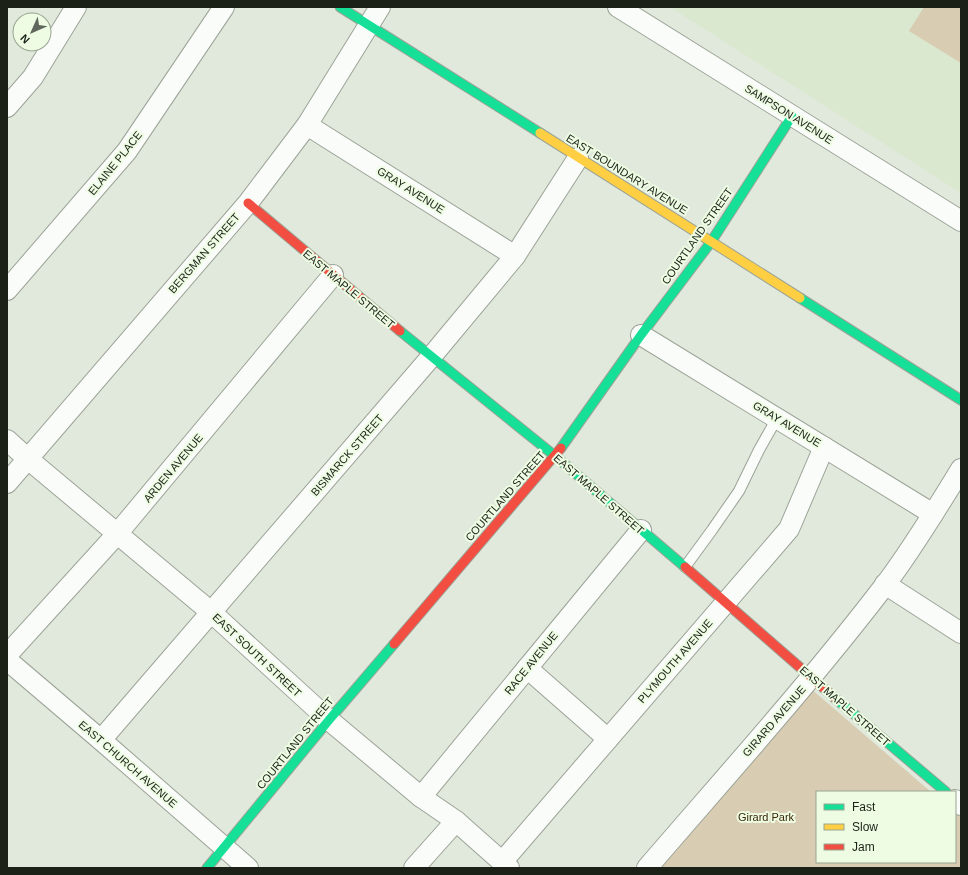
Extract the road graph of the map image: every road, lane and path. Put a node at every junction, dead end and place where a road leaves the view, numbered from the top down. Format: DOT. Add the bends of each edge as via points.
graph roads {
  1 [pos="76,7"];
  2 [pos="224,7"];
  3 [pos="340,7"];
  4 [pos="380,7"];
  5 [pos="618,7"];
  6 [pos="369,25"];
  7 [pos="7,107"];
  8 [pos="792,116"];
  9 [pos="307,125"];
  10 [pos="578,158"];
  11 [pos="248,203"];
  12 [pos="961,221"];
  13 [pos="711,242"];
  14 [pos="515,256"];
  15 [pos="333,275"];
  16 [pos="7,290"];
  17 [pos="641,335"];
  18 [pos="432,357"];
  19 [pos="961,400"];
  20 [pos="777,418"];
  21 [pos="7,440"];
  22 [pos="824,447"];
  23 [pos="555,456"];
  24 [pos="28,459"];
  25 [pos="961,469"];
  26 [pos="7,483"];
  27 [pos="933,514"];
  28 [pos="641,530"];
  29 [pos="117,534"];
  30 [pos="685,567"];
  31 [pos="885,584"];
  32 [pos="726,602"];
  33 [pos="211,612"];
  34 [pos="961,633"];
  35 [pos="7,656"];
  36 [pos="7,660"];
  37 [pos="527,668"];
  38 [pos="811,677"];
  39 [pos="328,720"];
  40 [pos="608,739"];
  41 [pos="101,740"];
  42 [pos="945,791"];
  43 [pos="421,797"];
  44 [pos="456,821"];
  45 [pos="225,848"];
  46 [pos="506,865"];
  47 [pos="207,868"];
  48 [pos="248,868"];
  49 [pos="414,868"];
  50 [pos="647,868"];
  1 -- 7 [label="street" via="33,77"];
  2 -- 16 [label="street, ELAINE PLACE" via="127,151"];
  3 -- 6 [label="street, EAST BOUNDARY AVENUE"];
  4 -- 6 [label="street, BERGMAN STREET"];
  5 -- 8 [label="street, SAMPSON AVENUE"];
  6 -- 9 [label="street, BERGMAN STREET"];
  6 -- 10 [label="street, EAST BOUNDARY AVENUE"];
  8 -- 12 [label="street, SAMPSON AVENUE"];
  8 -- 13 [label="street, COURTLAND STREET"];
  9 -- 11 [label="street, BERGMAN STREET"];
  9 -- 14 [label="street, GRAY AVENUE"];
  10 -- 13 [label="street, EAST BOUNDARY AVENUE"];
  10 -- 14 [label="street, BISMARCK STREET"];
  11 -- 15 [label="street, EAST MAPLE STREET"];
  11 -- 24 [label="street, BERGMAN STREET"];
  13 -- 17 [label="street, COURTLAND STREET"];
  13 -- 19 [label="street, EAST BOUNDARY AVENUE"];
  14 -- 18 [label="street, BISMARCK STREET"];
  15 -- 18 [label="street, EAST MAPLE STREET"];
  15 -- 29 [label="street, ARDEN AVENUE"];
  17 -- 20 [label="street, GRAY AVENUE"];
  17 -- 23 [label="street, COURTLAND STREET"];
  18 -- 23 [label="street, EAST MAPLE STREET"];
  18 -- 33 [label="street, BISMARCK STREET"];
  20 -- 22 [label="street, GRAY AVENUE"];
  20 -- 30 [label="lane" via="758,450 739,491"];
  21 -- 24 [label="street, EAST SOUTH STREET"];
  22 -- 27 [label="street, GRAY AVENUE"];
  22 -- 32 [label="street, PLYMOUTH AVENUE" via="790,529"];
  23 -- 28 [label="street, EAST MAPLE STREET"];
  23 -- 39 [label="street, COURTLAND STREET"];
  24 -- 26 [label="street, BERGMAN STREET"];
  24 -- 29 [label="street, EAST SOUTH STREET"];
  25 -- 27 [label="street, GIRARD AVENUE"];
  27 -- 31 [label="street, GIRARD AVENUE"];
  28 -- 30 [label="street, EAST MAPLE STREET"];
  28 -- 37 [label="street, RACE AVENUE"];
  29 -- 33 [label="street, EAST SOUTH STREET"];
  29 -- 35 [label="street, ARDEN AVENUE"];
  30 -- 32 [label="street, EAST MAPLE STREET"];
  31 -- 34 [label="street"];
  31 -- 38 [label="street, GIRARD AVENUE"];
  32 -- 38 [label="street, EAST MAPLE STREET"];
  32 -- 40 [label="street, PLYMOUTH AVENUE"];
  33 -- 39 [label="street, EAST SOUTH STREET"];
  33 -- 41 [label="street, BISMARCK STREET"];
  36 -- 41 [label="street, EAST CHURCH AVENUE"];
  37 -- 40 [label="street"];
  37 -- 43 [label="street, RACE AVENUE"];
  38 -- 42 [label="street, EAST MAPLE STREET"];
  38 -- 50 [label="street, GIRARD AVENUE"];
  39 -- 43 [label="street, EAST SOUTH STREET"];
  39 -- 45 [label="street, COURTLAND STREET"];
  40 -- 46 [label="street, PLYMOUTH AVENUE"];
  41 -- 45 [label="street, EAST CHURCH AVENUE"];
  43 -- 44 [label="street, EAST SOUTH STREET"];
  44 -- 46 [label="street, EAST SOUTH STREET"];
  44 -- 49 [label="street"];
  45 -- 47 [label="street, COURTLAND STREET"];
  45 -- 48 [label="street, EAST CHURCH AVENUE"];
}
